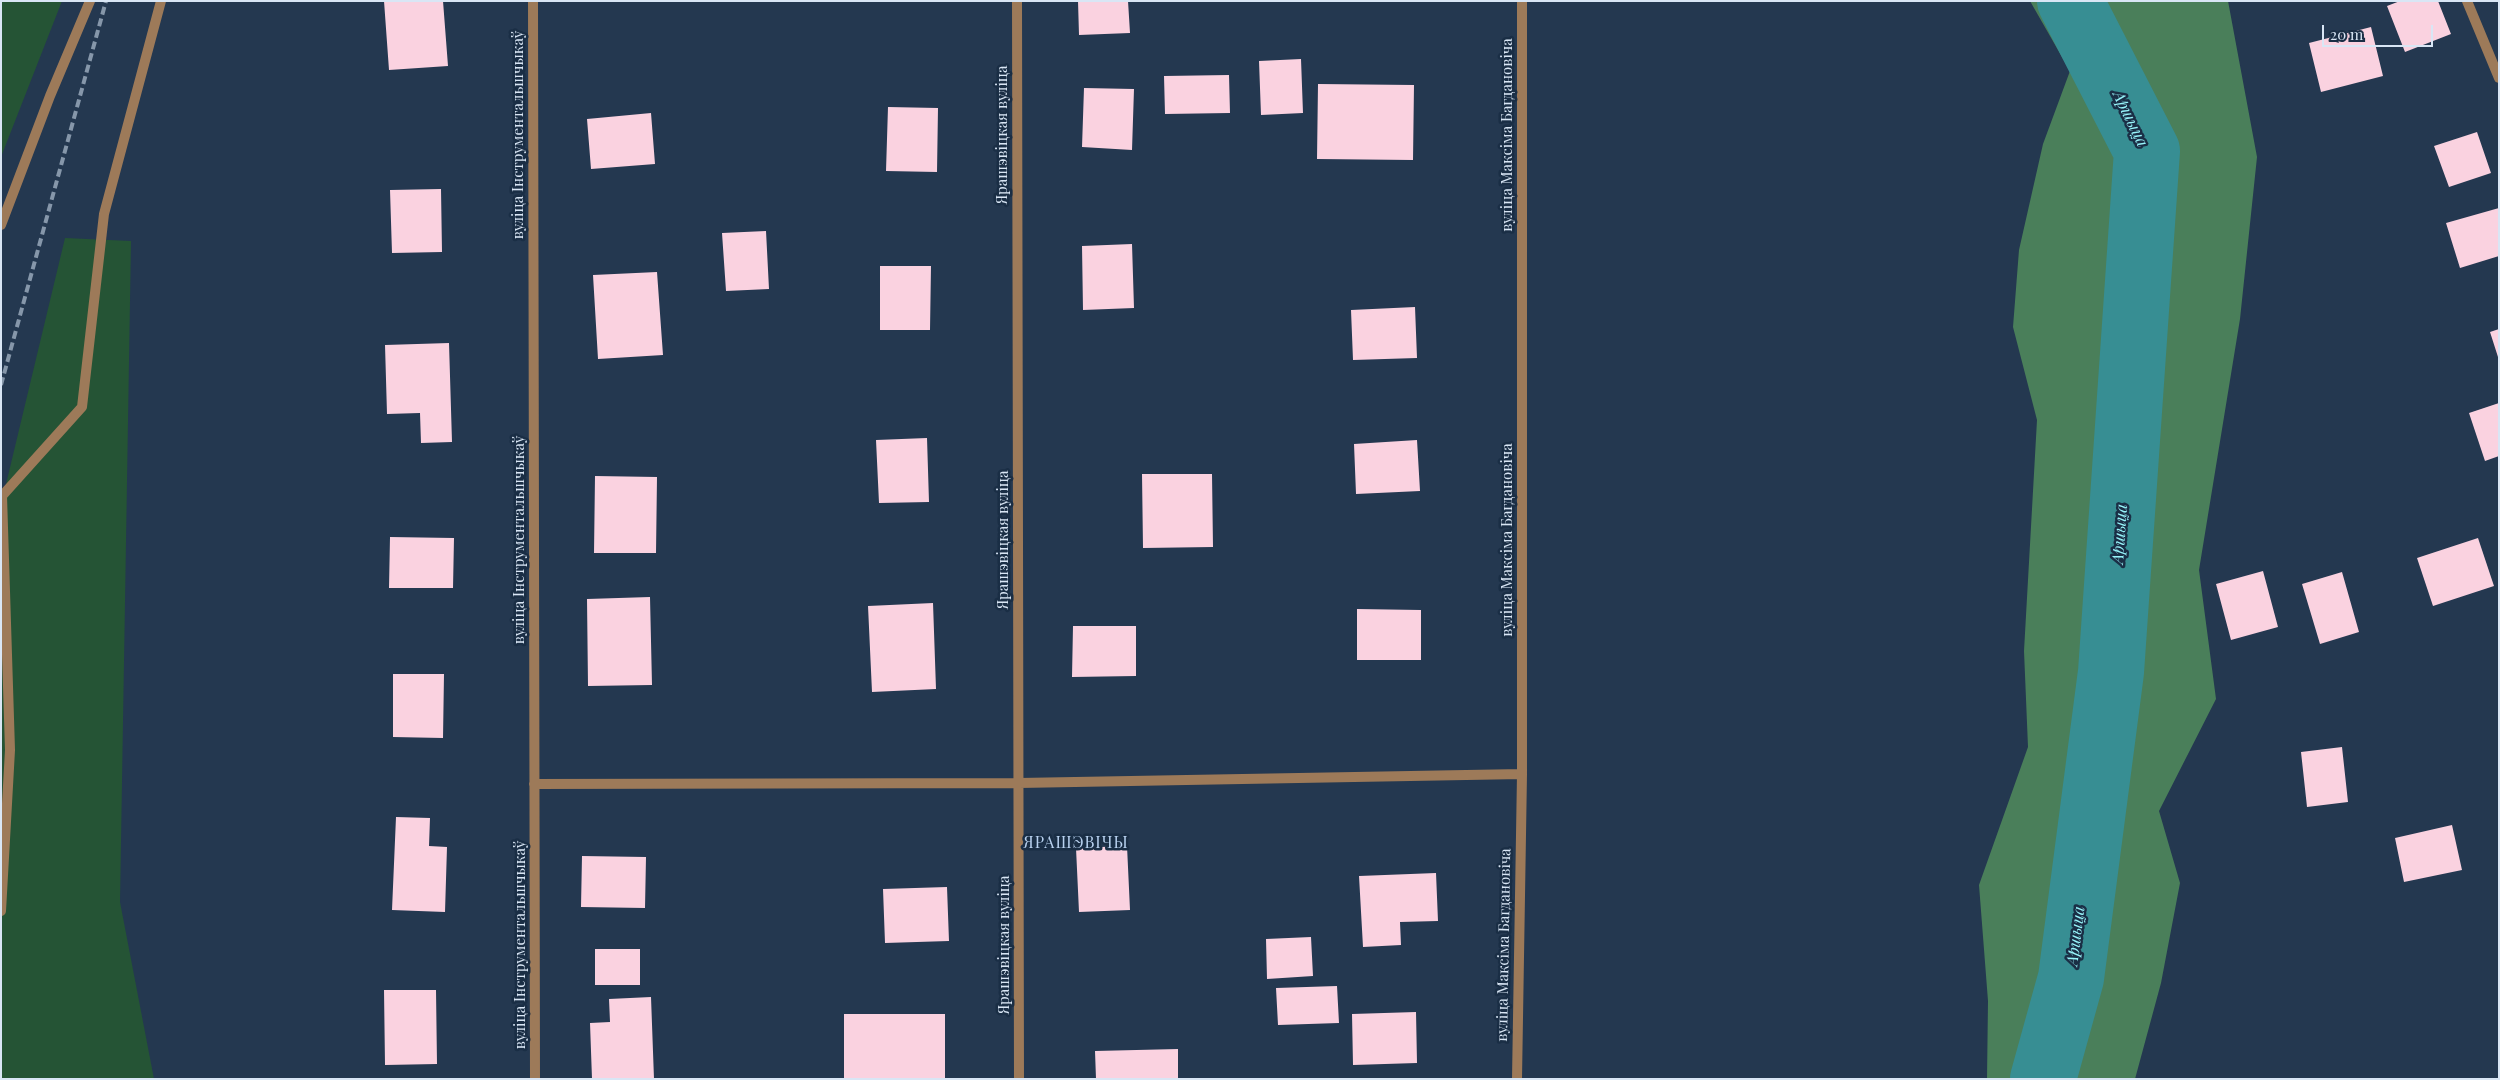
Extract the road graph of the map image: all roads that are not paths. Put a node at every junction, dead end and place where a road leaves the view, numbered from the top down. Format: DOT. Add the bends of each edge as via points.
graph roads {
  1 [pos="90,1"];
  2 [pos="161,1"];
  3 [pos="533,1"];
  4 [pos="1017,1"];
  5 [pos="1522,1"];
  6 [pos="2467,1"];
  7 [pos="2499,78"];
  8 [pos="1,225"];
  9 [pos="1522,774"];
  10 [pos="1019,783"];
  11 [pos="534,784"];
  12 [pos="1,910"];
  13 [pos="535,1079"];
  14 [pos="1019,1079"];
  15 [pos="1517,1079"];
  1 -- 8 [label="street"];
  2 -- 12 [label="street" via="104,214 82,408 2,496 10,750"];
  3 -- 11 [label="street, вуліца Інструментальшчыкаў"];
  4 -- 10 [label="street, Ярашэвіцкая вуліца"];
  5 -- 9 [label="street, вуліца Максіма Багдановіча"];
  6 -- 7 [label="street"];
  9 -- 10 [label="street"];
  9 -- 15 [label="street, вуліца Максіма Багдановіча"];
  10 -- 11 [label="street"];
  10 -- 14 [label="street, Ярашэвіцкая вуліца"];
  11 -- 13 [label="street, вуліца Інструментальшчыкаў"];
}
